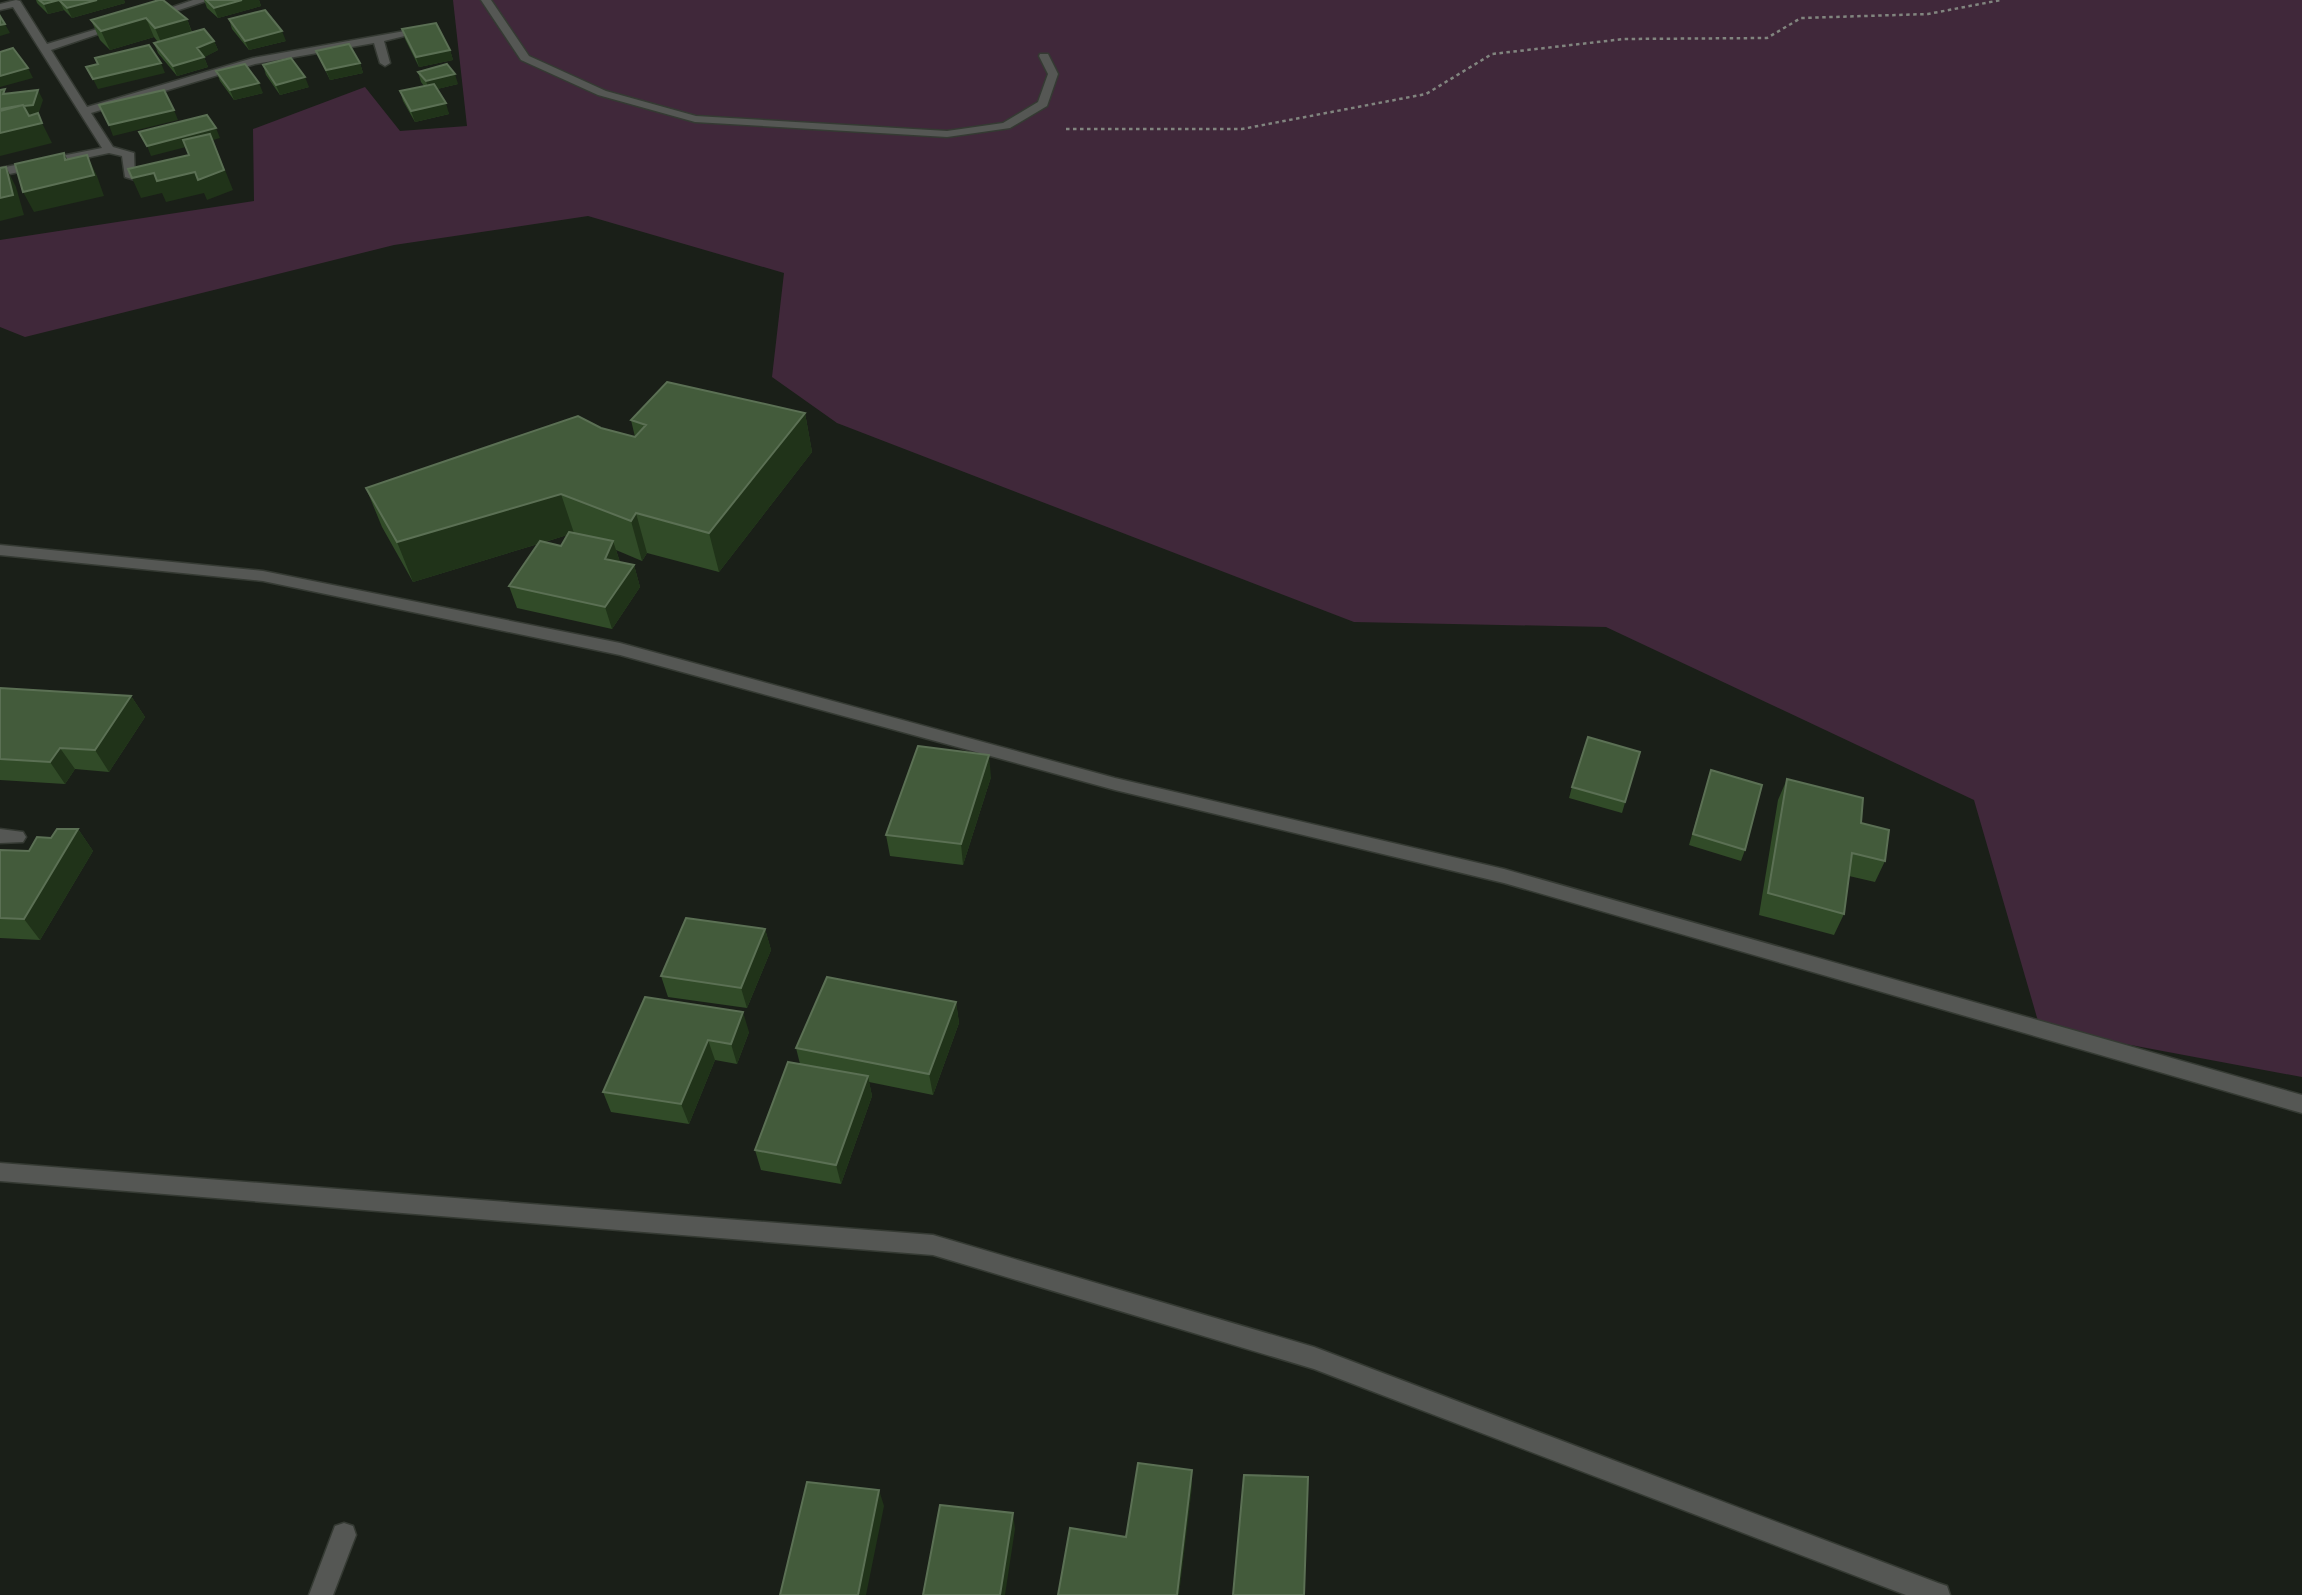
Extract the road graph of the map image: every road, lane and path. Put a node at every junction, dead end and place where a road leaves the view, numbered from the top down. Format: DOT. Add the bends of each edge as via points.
graph roads {
  1 [pos="204,0"];
  2 [pos="486,0"];
  3 [pos="2001,0"];
  4 [pos="0,7"];
  5 [pos="138,20"];
  6 [pos="124,24"];
  7 [pos="416,32"];
  8 [pos="378,38"];
  9 [pos="45,48"];
  10 [pos="1044,56"];
  11 [pos="385,63"];
  12 [pos="84,111"];
  13 [pos="1063,129"];
  14 [pos="109,150"];
  15 [pos="0,172"];
  16 [pos="131,177"];
  17 [pos="0,551"];
  18 [pos="2302,1104"];
  19 [pos="0,1172"];
  20 [pos="344,1535"];
  21 [pos="1932,1594"];
  22 [pos="321,1595"];
  1 -- 5 [label="street"];
  2 -- 10 [label="street" via="525,58 602,93 695,119 947,134 1006,126 1042,104 1053,74"];
  3 -- 13 [label="path" via="1927,14 1801,18 1767,38 1624,39 1492,54 1426,94 1242,129"];
  4 -- 9 [label="street" via="16,4"];
  6 -- 9 [label="street"];
  7 -- 8 [label="street"];
  8 -- 11 [label="street"];
  8 -- 12 [label="street" via="253,61"];
  9 -- 12 [label="street"];
  12 -- 14 [label="street"];
  14 -- 15 [label="street"];
  14 -- 16 [label="street" via="128,153"];
  17 -- 18 [label="street" via="263,576 620,649 1115,784 1504,876"];
  19 -- 21 [label="street" via="933,1245 1314,1358"];
  20 -- 22 [label="street"];
}
